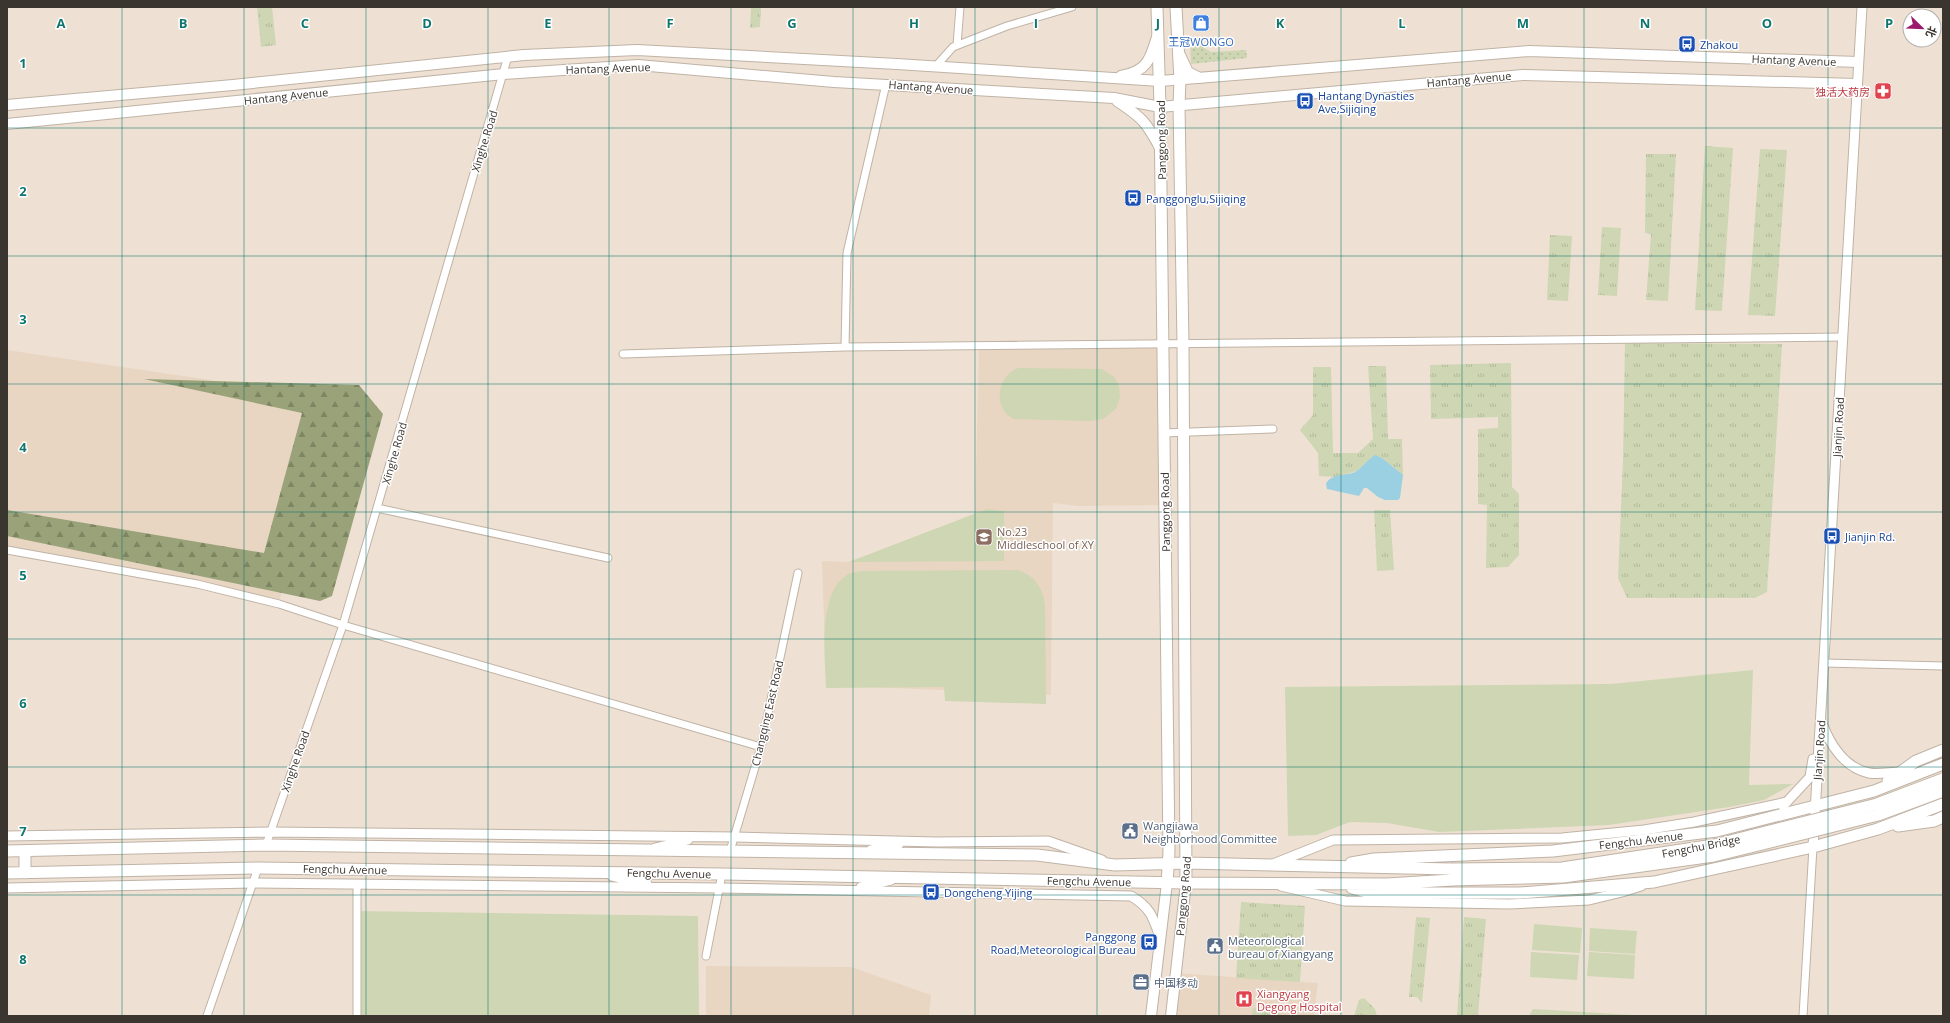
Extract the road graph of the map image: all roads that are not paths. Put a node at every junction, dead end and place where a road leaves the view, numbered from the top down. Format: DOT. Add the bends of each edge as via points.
graph roads {
  1 [pos="960,7"];
  2 [pos="1072,7"];
  3 [pos="1157,7"];
  4 [pos="1176,7"];
  5 [pos="1862,7"];
  6 [pos="1158,33"];
  7 [pos="957,45"];
  8 [pos="1178,48"];
  9 [pos="508,56"];
  10 [pos="1858,62"];
  11 [pos="936,66"];
  12 [pos="504,74"];
  13 [pos="1113,78"];
  14 [pos="1200,78"];
  15 [pos="1180,80"];
  16 [pos="1160,81"];
  17 [pos="886,84"];
  18 [pos="1857,84"];
  19 [pos="1114,98"];
  20 [pos="1200,104"];
  21 [pos="7,105"];
  22 [pos="1179,105"];
  23 [pos="1160,107"];
  24 [pos="7,124"];
  25 [pos="1179,130"];
  26 [pos="1161,150"];
  27 [pos="1843,337"];
  28 [pos="1163,344"];
  29 [pos="1183,344"];
  30 [pos="845,347"];
  31 [pos="623,354"];
  32 [pos="1273,429"];
  33 [pos="1164,432"];
  34 [pos="1183,432"];
  35 [pos="377,508"];
  36 [pos="7,550"];
  37 [pos="608,558"];
  38 [pos="798,573"];
  39 [pos="343,625"];
  40 [pos="1825,663"];
  41 [pos="1943,666"];
  42 [pos="1821,721"];
  43 [pos="761,747"];
  44 [pos="1943,750"];
  45 [pos="1943,764"];
  46 [pos="1900,772"];
  47 [pos="1943,779"];
  48 [pos="1874,791"];
  49 [pos="1943,791"];
  50 [pos="1786,802"];
  51 [pos="1943,804"];
  52 [pos="1815,806"];
  53 [pos="1943,817"];
  54 [pos="1768,818"];
  55 [pos="1878,829"];
  56 [pos="271,832"];
  57 [pos="7,836"];
  58 [pos="701,836"];
  59 [pos="734,837"];
  60 [pos="914,841"];
  61 [pos="266,845"];
  62 [pos="1813,847"];
  63 [pos="648,850"];
  64 [pos="7,851"];
  65 [pos="25,851"];
  66 [pos="730,851"];
  67 [pos="857,852"];
  68 [pos="1187,863"];
  69 [pos="1115,864"];
  70 [pos="1169,864"];
  71 [pos="1270,865"];
  72 [pos="1331,867"];
  73 [pos="258,868"];
  74 [pos="25,872"];
  75 [pos="599,872"];
  76 [pos="7,873"];
  77 [pos="722,874"];
  78 [pos="1452,875"];
  79 [pos="902,878"];
  80 [pos="253,883"];
  81 [pos="1167,883"];
  82 [pos="1186,883"];
  83 [pos="1268,883"];
  84 [pos="1332,883"];
  85 [pos="1648,883"];
  86 [pos="357,884"];
  87 [pos="7,888"];
  88 [pos="663,888"];
  89 [pos="719,888"];
  90 [pos="848,891"];
  91 [pos="1160,937"];
  92 [pos="706,956"];
  93 [pos="207,1016"];
  94 [pos="357,1016"];
  95 [pos="1151,1016"];
  96 [pos="1171,1016"];
  97 [pos="1803,1016"];
  1 -- 7 [label="street"];
  2 -- 7 [label="street" via="1007,26"];
  3 -- 6 [label="main road, Panggong Road"];
  4 -- 8 [label="main road, Panggong Road"];
  5 -- 10 [label="street, Jianjin Road"];
  6 -- 13 [label="main road" via="1151,57 1141,70"];
  6 -- 16 [label="main road, Panggong Road"];
  7 -- 11 [label="street"];
  8 -- 14 [label="main road" via="1188,72"];
  8 -- 15 [label="main road, Panggong Road"];
  9 -- 11 [label="main road, Hantang Avenue" via="637,50"];
  9 -- 12 [label="street, Xinghe Road"];
  9 -- 21 [label="main road, Hantang Avenue" via="233,85"];
  10 -- 14 [label="main road, Hantang Avenue" via="1529,51"];
  10 -- 18 [label="street, Jianjin Road"];
  11 -- 13 [label="main road, Hantang Avenue"];
  12 -- 17 [label="main road, Hantang Avenue" via="638,65"];
  12 -- 24 [label="main road, Hantang Avenue"];
  12 -- 35 [label="street, Xinghe Road"];
  13 -- 16 [label="main road, Hantang Avenue"];
  14 -- 15 [label="main road, Hantang Avenue"];
  15 -- 16 [label="main road, Hantang Avenue"];
  15 -- 22 [label="main road, Panggong Road"];
  16 -- 23 [label="main road, Panggong Road"];
  17 -- 19 [label="main road, Hantang Avenue"];
  17 -- 30 [label="street" via="847,252"];
  18 -- 20 [label="main road, Hantang Avenue" via="1523,74"];
  18 -- 27 [label="street, Jianjin Road"];
  19 -- 23 [label="main road, Hantang Avenue"];
  19 -- 26 [label="main road" via="1148,125"];
  20 -- 22 [label="main road, Hantang Avenue"];
  20 -- 25 [label="main road" via="1184,115"];
  22 -- 23 [label="main road, Hantang Avenue"];
  22 -- 25 [label="main road, Panggong Road"];
  23 -- 26 [label="main road, Panggong Road"];
  25 -- 29 [label="main road, Panggong Road"];
  26 -- 28 [label="main road, Panggong Road"];
  27 -- 29 [label="street"];
  27 -- 40 [label="street, Jianjin Road"];
  28 -- 29 [label="street"];
  28 -- 30 [label="street"];
  28 -- 33 [label="main road, Panggong Road"];
  29 -- 34 [label="main road, Panggong Road"];
  30 -- 31 [label="street"];
  32 -- 34 [label="street"];
  33 -- 34 [label="street"];
  33 -- 70 [label="main road, Panggong Road"];
  34 -- 68 [label="main road, Panggong Road"];
  35 -- 37 [label="street"];
  35 -- 39 [label="street, Xinghe Road"];
  36 -- 39 [label="street" via="197,584 279,604"];
  38 -- 43 [label="street, Changqing East Road"];
  39 -- 43 [label="street"];
  39 -- 56 [label="street, Xinghe Road"];
  40 -- 41 [label="street"];
  40 -- 42 [label="street, Jianjin Road"];
  42 -- 46 [label="street" via="1838,754 1856,767 1870,773"];
  42 -- 50 [label="street" via="1810,778"];
  42 -- 52 [label="street, Jianjin Road"];
  43 -- 59 [label="street, Changqing East Road"];
  44 -- 46 [label="main road" via="1916,761"];
  45 -- 48 [label="main road, Fengchu Avenue"];
  46 -- 48 [label="main road"];
  47 -- 78 [label="main road, Fengchu Bridge, bridge" via="1877,804 1714,845 1562,868"];
  48 -- 52 [label="main road, Fengchu Avenue"];
  49 -- 78 [label="main road, Fengchu Bridge, bridge" via="1878,815 1714,856 1562,877"];
  50 -- 54 [label="street" via="1779,811"];
  50 -- 71 [label="street" via="1644,830 1562,838 1333,840"];
  51 -- 55 [label="main road, Fengchu Avenue"];
  52 -- 54 [label="main road, Fengchu Avenue"];
  52 -- 62 [label="street, Jianjin Road"];
  53 -- 55 [label="main road" via="1934,821"];
  54 -- 72 [label="main road, Fengchu Avenue" via="1717,831 1553,851 1374,859"];
  55 -- 62 [label="main road, Fengchu Avenue"];
  56 -- 57 [label="street"];
  56 -- 58 [label="street"];
  56 -- 61 [label="street, Xinghe Road"];
  58 -- 59 [label="street"];
  58 -- 63 [label="street"];
  59 -- 60 [label="street"];
  59 -- 66 [label="street, Changqing East Road"];
  60 -- 67 [label="street"];
  60 -- 69 [label="street" via="1048,841"];
  61 -- 63 [label="main road, Fengchu Avenue"];
  61 -- 65 [label="main road, Fengchu Avenue"];
  62 -- 85 [label="main road, Fengchu Avenue"];
  62 -- 97 [label="street"];
  63 -- 66 [label="main road, Fengchu Avenue"];
  64 -- 65 [label="main road, Fengchu Avenue"];
  65 -- 74 [label="main road"];
  66 -- 67 [label="main road, Fengchu Avenue"];
  67 -- 69 [label="main road, Fengchu Avenue" via="1037,855"];
  68 -- 70 [label="main road, Fengchu Avenue"];
  68 -- 71 [label="main road, Fengchu Avenue"];
  68 -- 82 [label="main road, Panggong Road"];
  69 -- 70 [label="main road, Fengchu Avenue"];
  70 -- 81 [label="main road, Panggong Road"];
  71 -- 72 [label="main road, Fengchu Avenue"];
  72 -- 78 [label="main road, Fengchu Avenue"];
  73 -- 74 [label="main road, Fengchu Avenue"];
  73 -- 75 [label="main road, Fengchu Avenue"];
  73 -- 80 [label="street"];
  74 -- 76 [label="main road, Fengchu Avenue"];
  75 -- 77 [label="main road, Fengchu Avenue"];
  75 -- 88 [label="street"];
  77 -- 79 [label="main road, Fengchu Avenue"];
  77 -- 89 [label="street"];
  78 -- 84 [label="main road, Fengchu Avenue" via="1387,884"];
  79 -- 81 [label="main road, Fengchu Avenue"];
  79 -- 90 [label="street"];
  80 -- 86 [label="street"];
  80 -- 87 [label="street"];
  80 -- 93 [label="street"];
  81 -- 82 [label="main road, Fengchu Avenue"];
  81 -- 91 [label="main road, Panggong Road"];
  82 -- 83 [label="main road, Fengchu Avenue"];
  82 -- 96 [label="main road, Panggong Road"];
  83 -- 84 [label="main road, Fengchu Avenue"];
  83 -- 85 [label="street" via="1345,901 1509,904 1589,900"];
  84 -- 85 [label="main road, Fengchu Avenue" via="1370,893 1520,893"];
  86 -- 88 [label="street"];
  86 -- 94 [label="street"];
  88 -- 89 [label="street"];
  89 -- 90 [label="street"];
  89 -- 92 [label="street"];
  90 -- 91 [label="street" via="1131,896 1140,901 1152,914"];
  91 -- 95 [label="main road, Panggong Road"];
}
